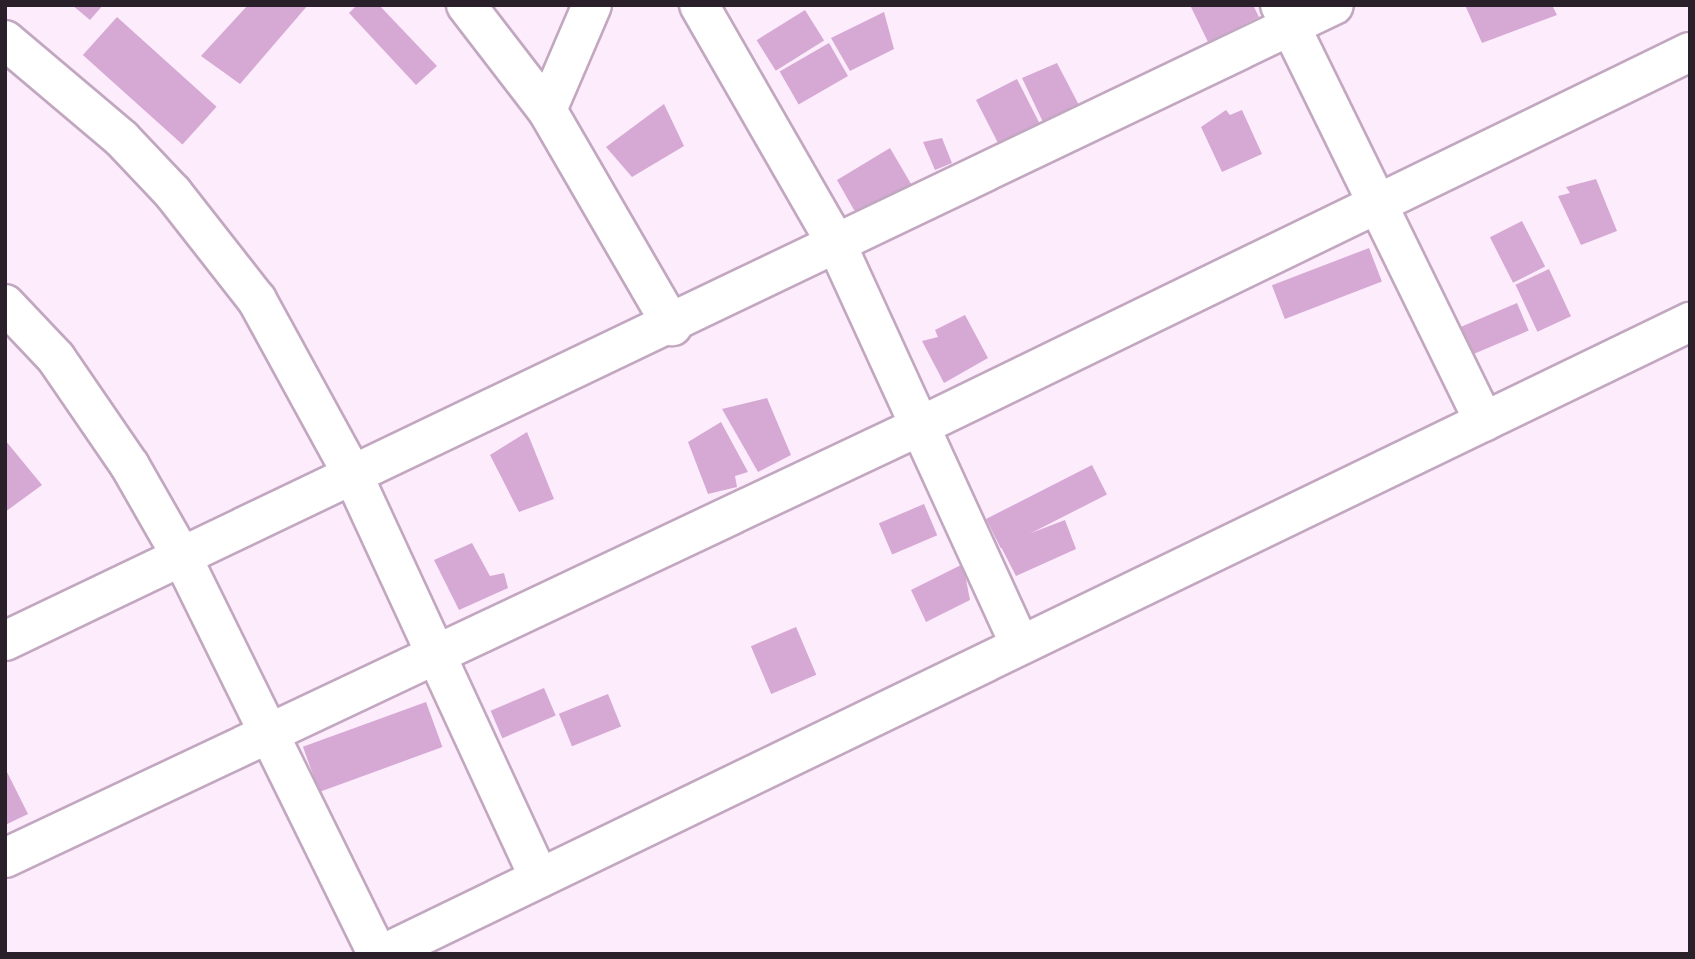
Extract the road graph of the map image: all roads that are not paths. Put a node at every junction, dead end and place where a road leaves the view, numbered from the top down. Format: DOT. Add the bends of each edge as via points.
graph roads {
  1 [pos="466,5"];
  2 [pos="592,5"];
  3 [pos="699,5"];
  4 [pos="1334,5"];
  5 [pos="1286,15"];
  6 [pos="5,40"];
  7 [pos="1690,52"];
  8 [pos="547,110"];
  9 [pos="1374,203"];
  10 [pos="836,243"];
  11 [pos="5,304"];
  12 [pos="1690,323"];
  13 [pos="672,326"];
  14 [pos="1484,422"];
  15 [pos="920,426"];
  16 [pos="353,475"];
  17 [pos="182,556"];
  18 [pos="5,642"];
  19 [pos="1020,645"];
  20 [pos="438,649"];
  21 [pos="264,733"];
  22 [pos="5,858"];
  23 [pos="539,878"];
  24 [pos="377,954"];
  25 [pos="383,954"];
  1 -- 8 [label="street"];
  2 -- 8 [label="street"];
  3 -- 10 [label="street"];
  4 -- 5 [label="street"];
  5 -- 9 [label="street"];
  5 -- 10 [label="street"];
  6 -- 16 [label="street" via="122,139 204,231 257,300"];
  7 -- 9 [label="street"];
  8 -- 13 [label="street"];
  9 -- 14 [label="street"];
  9 -- 15 [label="street"];
  10 -- 13 [label="street"];
  10 -- 15 [label="street"];
  11 -- 17 [label="street" via="56,358"];
  12 -- 14 [label="street"];
  13 -- 16 [label="street"];
  14 -- 19 [label="street"];
  15 -- 19 [label="street"];
  15 -- 20 [label="street"];
  16 -- 17 [label="street"];
  16 -- 20 [label="street"];
  17 -- 18 [label="street"];
  17 -- 21 [label="street"];
  19 -- 23 [label="street"];
  20 -- 21 [label="street"];
  20 -- 23 [label="street"];
  21 -- 22 [label="street"];
  21 -- 24 [label="street"];
  23 -- 25 [label="street"];
}
